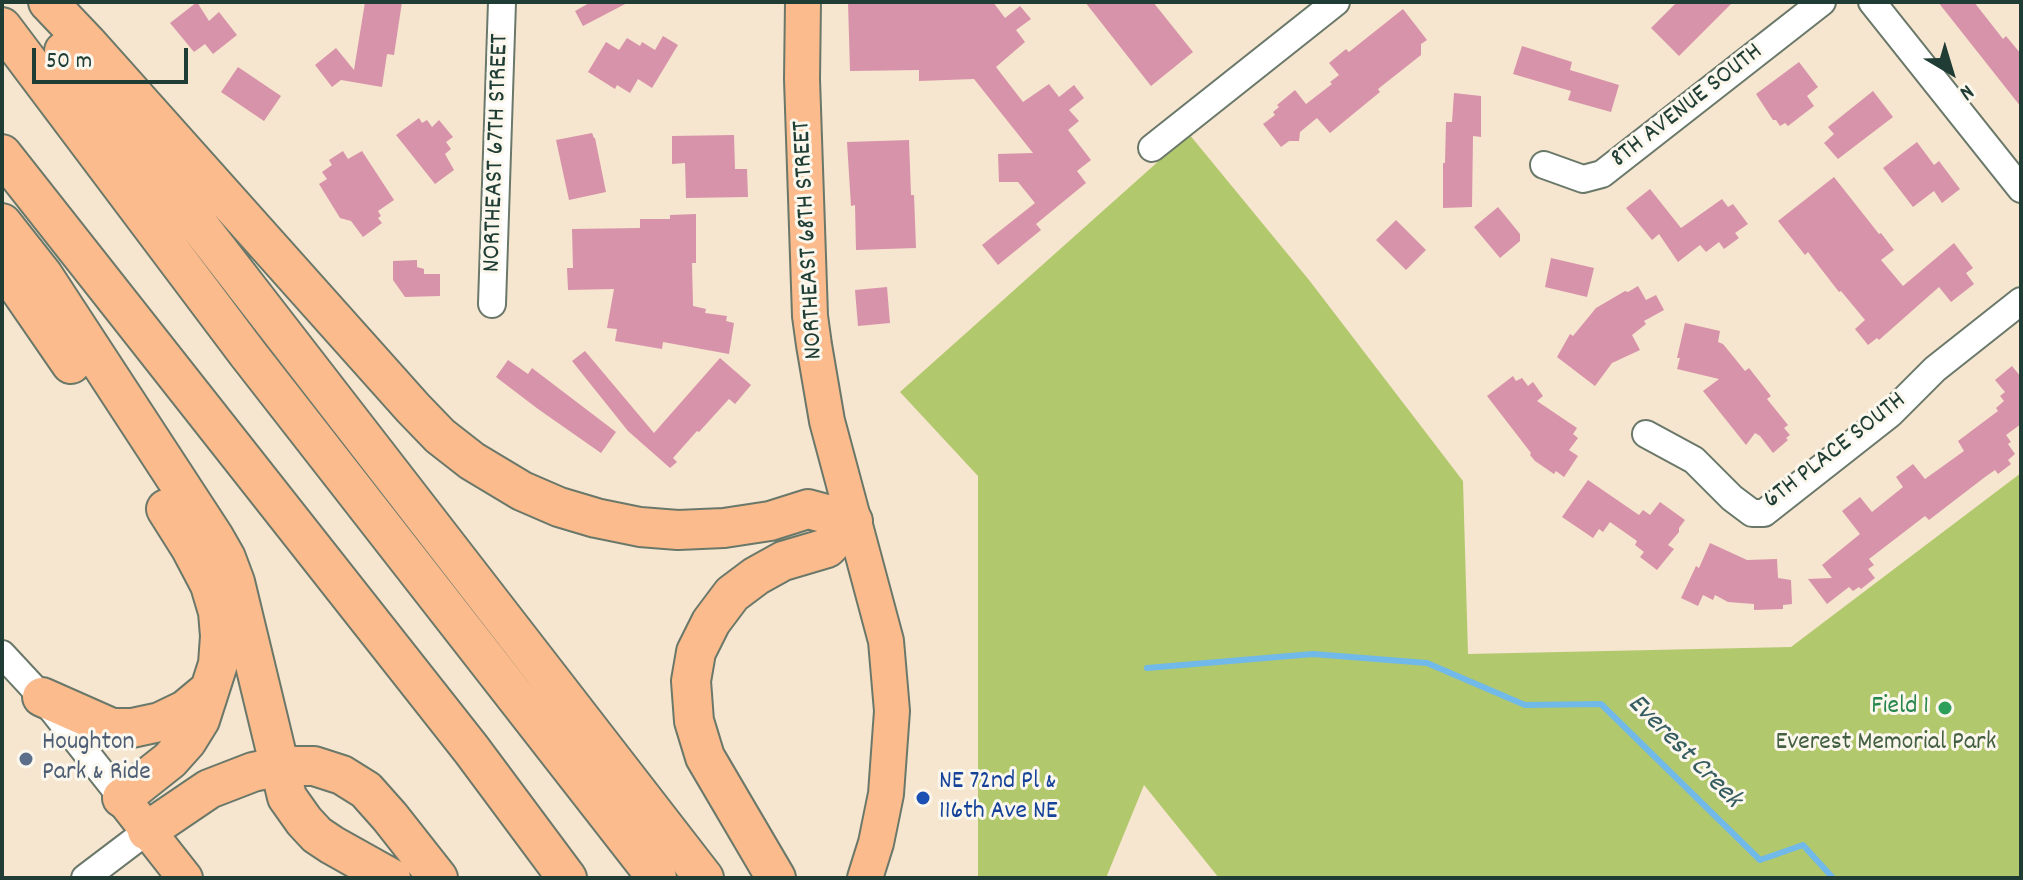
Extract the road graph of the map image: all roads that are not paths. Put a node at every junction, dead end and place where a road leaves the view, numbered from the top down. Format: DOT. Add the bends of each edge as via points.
graph roads {
  1 [pos="26,2"];
  2 [pos="48,2"];
  3 [pos="502,2"];
  4 [pos="803,2"];
  5 [pos="1336,2"];
  6 [pos="1822,2"];
  7 [pos="1872,2"];
  8 [pos="2,27"];
  9 [pos="1152,148"];
  10 [pos="2,154"];
  11 [pos="1544,165"];
  12 [pos="2021,189"];
  13 [pos="2,223"];
  14 [pos="2,264"];
  15 [pos="2021,301"];
  16 [pos="492,304"];
  17 [pos="1646,434"];
  18 [pos="853,521"];
  19 [pos="2,654"];
  20 [pos="209,690"];
  21 [pos="42,697"];
  22 [pos="280,766"];
  23 [pos="122,798"];
  24 [pos="147,831"];
  25 [pos="85,878"];
  26 [pos="185,878"];
  27 [pos="391,878"];
  28 [pos="438,878"];
  29 [pos="567,878"];
  30 [pos="657,878"];
  31 [pos="704,878"];
  32 [pos="776,878"];
  33 [pos="865,878"];
  1 -- 31 [label="highway"];
  2 -- 18 [label="highway" via="413,408 490,473 559,507 640,527 724,528 808,509"];
  3 -- 16 [label="street, NORTHEAST 67TH STREET"];
  4 -- 18 [label="main road, NORTHEAST 68TH STREET" via="810,316 827,421"];
  5 -- 9 [label="street"];
  6 -- 11 [label="street, 8TH AVENUE SOUTH" via="1602,174 1583,179"];
  7 -- 12 [label="street"];
  8 -- 30 [label="highway" via="248,354"];
  10 -- 29 [label="highway"];
  13 -- 22 [label="highway" via="43,275 226,558"];
  14 -- 20 [label="highway" via="129,449 210,585 220,636"];
  15 -- 17 [label="street, 6TH PLACE SOUTH" via="1764,513 1752,513 1694,460"];
  18 -- 32 [label="highway" via="827,548 783,561 732,594 696,652 691,681 694,721 705,757"];
  18 -- 33 [label="main road, NORTHEAST 68TH STREET" via="886,641 892,711 882,819"];
  19 -- 21 [label="street"];
  20 -- 21 [label="highway" via="173,716 132,728 112,728"];
  20 -- 23 [label="highway" via="187,741"];
  21 -- 23 [label="street"];
  22 -- 24 [label="highway" via="209,789"];
  22 -- 27 [label="highway" via="287,797 317,835"];
  22 -- 28 [label="highway" via="314,766 366,790"];
  23 -- 24 [label="main road"];
  24 -- 25 [label="street"];
  24 -- 26 [label="main road"];
}
